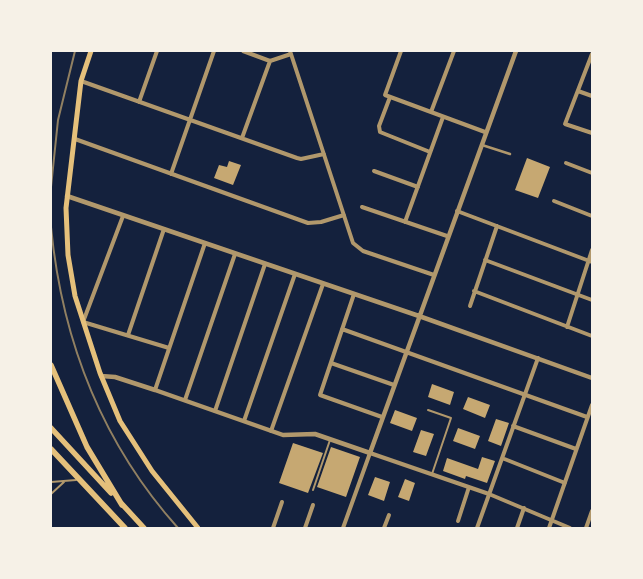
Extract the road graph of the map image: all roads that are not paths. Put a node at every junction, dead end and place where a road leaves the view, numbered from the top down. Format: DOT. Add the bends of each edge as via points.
graph roads {
  1 [pos="91,51"];
  2 [pos="157,51"];
  3 [pos="214,51"];
  4 [pos="243,51"];
  5 [pos="400,51"];
  6 [pos="454,51"];
  7 [pos="516,51"];
  8 [pos="290,53"];
  9 [pos="592,54"];
  10 [pos="591,59"];
  11 [pos="270,61"];
  12 [pos="81,81"];
  13 [pos="578,91"];
  14 [pos="592,96"];
  15 [pos="390,97"];
  16 [pos="139,102"];
  17 [pos="431,112"];
  18 [pos="443,117"];
  19 [pos="190,120"];
  20 [pos="485,132"];
  21 [pos="592,133"];
  22 [pos="242,138"];
  23 [pos="75,139"];
  24 [pos="480,144"];
  25 [pos="430,152"];
  26 [pos="324,154"];
  27 [pos="510,154"];
  28 [pos="566,162"];
  29 [pos="374,171"];
  30 [pos="592,173"];
  31 [pos="171,174"];
  32 [pos="418,187"];
  33 [pos="67,196"];
  34 [pos="554,201"];
  35 [pos="362,207"];
  36 [pos="457,211"];
  37 [pos="344,215"];
  38 [pos="123,216"];
  39 [pos="592,216"];
  40 [pos="405,222"];
  41 [pos="497,226"];
  42 [pos="164,230"];
  43 [pos="447,236"];
  44 [pos="205,243"];
  45 [pos="592,250"];
  46 [pos="235,254"];
  47 [pos="485,260"];
  48 [pos="590,261"];
  49 [pos="265,264"];
  50 [pos="295,274"];
  51 [pos="434,275"];
  52 [pos="323,284"];
  53 [pos="474,291"];
  54 [pos="354,294"];
  55 [pos="577,295"];
  56 [pos="592,300"];
  57 [pos="470,306"];
  58 [pos="419,316"];
  59 [pos="83,322"];
  60 [pos="567,327"];
  61 [pos="342,330"];
  62 [pos="128,335"];
  63 [pos="592,336"];
  64 [pos="169,348"];
  65 [pos="406,352"];
  66 [pos="538,358"];
  67 [pos="331,363"];
  68 [pos="51,365"];
  69 [pos="101,376"];
  70 [pos="592,378"];
  71 [pos="394,385"];
  72 [pos="155,390"];
  73 [pos="524,394"];
  74 [pos="184,400"];
  75 [pos="592,405"];
  76 [pos="428,410"];
  77 [pos="215,411"];
  78 [pos="587,417"];
  79 [pos="382,418"];
  80 [pos="244,421"];
  81 [pos="513,426"];
  82 [pos="51,428"];
  83 [pos="271,431"];
  84 [pos="330,439"];
  85 [pos="51,449"];
  86 [pos="576,449"];
  87 [pos="370,452"];
  88 [pos="502,458"];
  89 [pos="432,474"];
  90 [pos="80,479"];
  91 [pos="65,481"];
  92 [pos="51,482"];
  93 [pos="565,483"];
  94 [pos="469,487"];
  95 [pos="313,490"];
  96 [pos="51,494"];
  97 [pos="489,494"];
  98 [pos="282,502"];
  99 [pos="313,504"];
  100 [pos="122,505"];
  101 [pos="524,508"];
  102 [pos="592,511"];
  103 [pos="389,515"];
  104 [pos="552,520"];
  105 [pos="458,521"];
  106 [pos="125,528"];
  107 [pos="144,528"];
  108 [pos="198,528"];
  109 [pos="273,528"];
  110 [pos="306,528"];
  111 [pos="343,528"];
  112 [pos="384,528"];
  113 [pos="477,528"];
  114 [pos="517,528"];
  115 [pos="549,528"];
  116 [pos="570,528"];
  117 [pos="586,528"];
  1 -- 12 [label="main road"];
  2 -- 16 [label="street"];
  3 -- 19 [label="street"];
  4 -- 11 [label="street"];
  5 -- 15 [label="street" via="385,95"];
  6 -- 17 [label="street"];
  7 -- 20 [label="street"];
  8 -- 11 [label="street"];
  8 -- 26 [label="street"];
  9 -- 10 [label="street"];
  10 -- 13 [label="street"];
  11 -- 22 [label="street"];
  12 -- 16 [label="street"];
  12 -- 23 [label="main road"];
  13 -- 14 [label="street"];
  13 -- 21 [label="street" via="565,124"];
  15 -- 17 [label="street"];
  15 -- 25 [label="street" via="379,126 382,134"];
  16 -- 19 [label="street"];
  17 -- 18 [label="street"];
  18 -- 20 [label="street"];
  18 -- 25 [label="street"];
  19 -- 22 [label="street"];
  19 -- 31 [label="street"];
  20 -- 24 [label="street"];
  22 -- 26 [label="street" via="301,159"];
  23 -- 31 [label="street"];
  23 -- 33 [label="main road"];
  24 -- 27 [label="street"];
  24 -- 36 [label="street"];
  25 -- 32 [label="street"];
  26 -- 37 [label="street"];
  28 -- 30 [label="street"];
  29 -- 32 [label="street"];
  31 -- 37 [label="street" via="308,223"];
  32 -- 40 [label="street"];
  33 -- 38 [label="street"];
  33 -- 59 [label="main road" via="70,269"];
  34 -- 39 [label="street"];
  35 -- 40 [label="street"];
  36 -- 41 [label="street"];
  36 -- 43 [label="street"];
  37 -- 51 [label="street" via="353,243 358,248"];
  38 -- 42 [label="street"];
  38 -- 59 [label="street"];
  40 -- 43 [label="street"];
  41 -- 47 [label="street"];
  41 -- 48 [label="street"];
  42 -- 44 [label="street"];
  42 -- 62 [label="street"];
  43 -- 51 [label="street"];
  44 -- 46 [label="street"];
  44 -- 64 [label="street"];
  45 -- 48 [label="street"];
  46 -- 49 [label="street"];
  46 -- 74 [label="street"];
  47 -- 53 [label="street"];
  47 -- 55 [label="street"];
  48 -- 55 [label="street"];
  49 -- 50 [label="street"];
  49 -- 77 [label="street"];
  50 -- 52 [label="street"];
  50 -- 80 [label="street"];
  51 -- 58 [label="street"];
  52 -- 54 [label="street"];
  52 -- 83 [label="street"];
  53 -- 57 [label="street"];
  53 -- 60 [label="street"];
  54 -- 58 [label="street"];
  54 -- 61 [label="street"];
  55 -- 56 [label="street"];
  55 -- 60 [label="street"];
  58 -- 65 [label="street"];
  58 -- 66 [label="street"];
  59 -- 62 [label="street"];
  59 -- 69 [label="main road"];
  60 -- 63 [label="street"];
  61 -- 65 [label="street"];
  61 -- 67 [label="street"];
  62 -- 64 [label="street"];
  64 -- 72 [label="street"];
  65 -- 71 [label="street"];
  65 -- 73 [label="street"];
  66 -- 70 [label="street"];
  66 -- 73 [label="street"];
  67 -- 71 [label="street"];
  67 -- 79 [label="street" via="320,395"];
  68 -- 100 [label="main road" via="87,447"];
  69 -- 72 [label="street" via="115,377"];
  69 -- 108 [label="main road" via="128,436 162,485"];
  71 -- 79 [label="street"];
  72 -- 74 [label="street"];
  73 -- 78 [label="street"];
  73 -- 81 [label="street"];
  74 -- 77 [label="street"];
  75 -- 78 [label="street"];
  76 -- 89 [label="lane" via="451,418"];
  77 -- 80 [label="street"];
  78 -- 86 [label="street"];
  79 -- 87 [label="street"];
  80 -- 83 [label="street"];
  81 -- 86 [label="street"];
  81 -- 88 [label="street"];
  82 -- 100 [label="main road"];
  83 -- 84 [label="street" via="283,435 308,433"];
  84 -- 87 [label="street"];
  84 -- 95 [label="lane"];
  85 -- 90 [label="main road"];
  86 -- 93 [label="street"];
  87 -- 89 [label="street"];
  87 -- 111 [label="street"];
  88 -- 93 [label="street"];
  88 -- 97 [label="street"];
  89 -- 94 [label="street"];
  90 -- 91 [label="lane"];
  90 -- 106 [label="main road"];
  91 -- 92 [label="lane"];
  91 -- 96 [label="lane"];
  93 -- 104 [label="street"];
  94 -- 97 [label="street"];
  94 -- 105 [label="street"];
  97 -- 101 [label="street"];
  97 -- 113 [label="street"];
  98 -- 109 [label="street"];
  99 -- 110 [label="street"];
  100 -- 107 [label="main road"];
  101 -- 104 [label="street"];
  101 -- 114 [label="street"];
  102 -- 117 [label="street"];
  103 -- 112 [label="street"];
  104 -- 115 [label="street"];
  104 -- 116 [label="street"];
}
